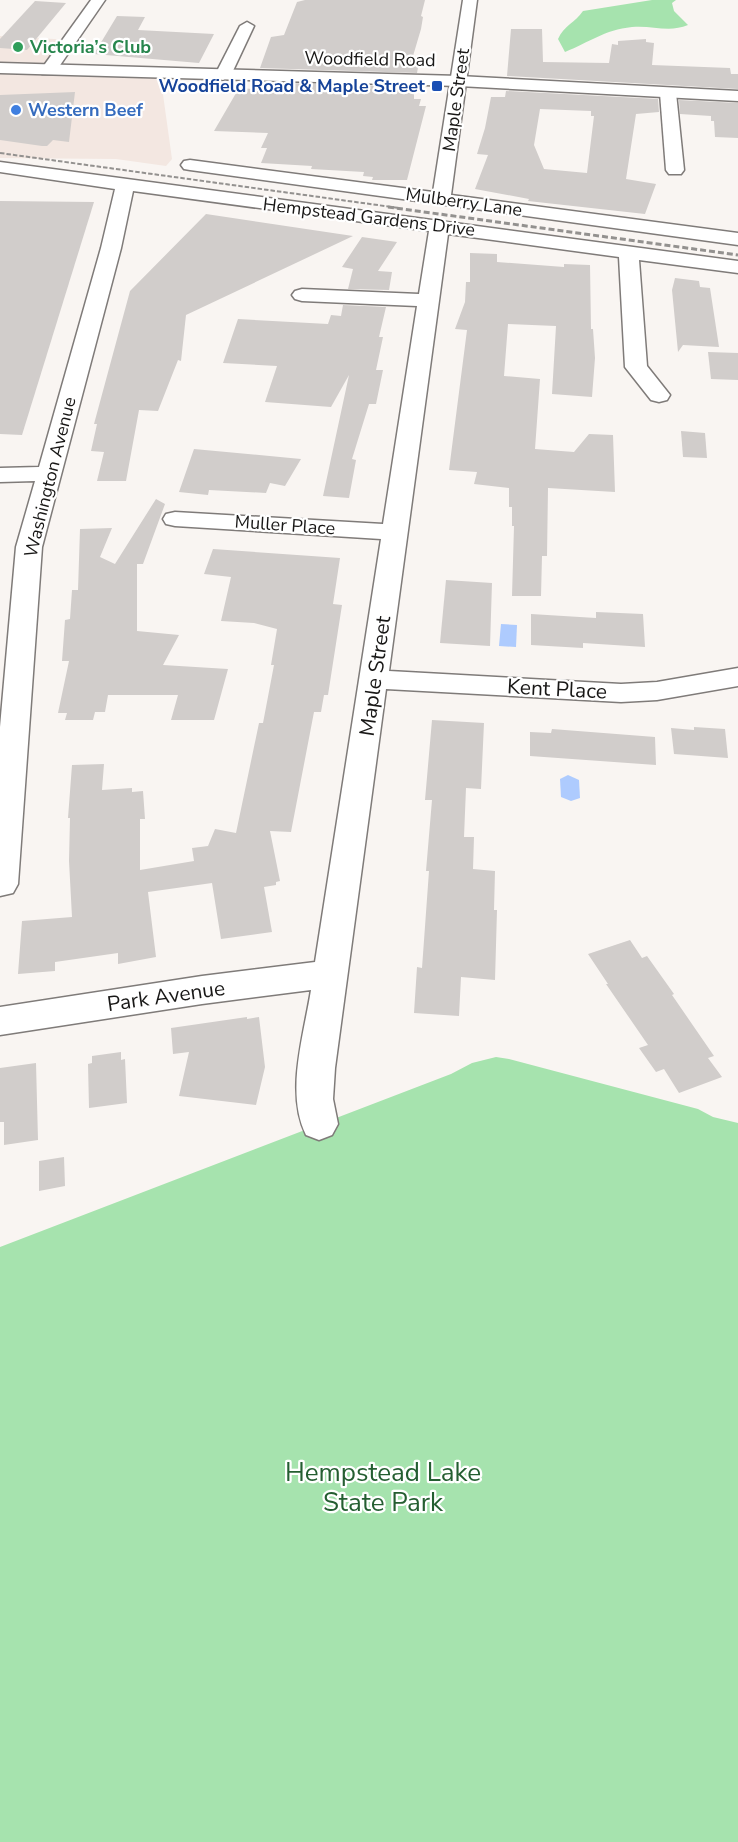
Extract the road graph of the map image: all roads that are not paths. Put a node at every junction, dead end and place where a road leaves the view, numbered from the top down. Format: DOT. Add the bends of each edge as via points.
graph roads {
  1 [pos="98,0"];
  2 [pos="470,0"];
  3 [pos="247,26"];
  4 [pos="0,68"];
  5 [pos="48,71"];
  6 [pos="223,75"];
  7 [pos="459,81"];
  8 [pos="668,93"];
  9 [pos="738,96"];
  10 [pos="190,165"];
  11 [pos="0,167"];
  12 [pos="675,170"];
  13 [pos="126,185"];
  14 [pos="441,199"];
  15 [pos="439,227"];
  16 [pos="738,239"];
  17 [pos="629,253"];
  18 [pos="738,267"];
  19 [pos="302,295"];
  20 [pos="427,300"];
  21 [pos="659,395"];
  22 [pos="49,474"];
  23 [pos="0,475"];
  24 [pos="175,519"];
  25 [pos="394,532"];
  26 [pos="738,677"];
  27 [pos="374,678"];
  28 [pos="2,884"];
  29 [pos="332,974"];
  30 [pos="0,1021"];
  31 [pos="319,1124"];
  1 -- 5 [label="street"];
  2 -- 7 [label="street, Maple Street"];
  3 -- 6 [label="street"];
  4 -- 5 [label="street, Woodfield Road"];
  5 -- 6 [label="street, Woodfield Road"];
  6 -- 7 [label="street, Woodfield Road"];
  7 -- 8 [label="street, Woodfield Road"];
  7 -- 14 [label="street, Maple Street"];
  8 -- 9 [label="street, Woodfield Road"];
  8 -- 12 [label="street"];
  10 -- 14 [label="street, Mulberry Lane"];
  11 -- 13 [label="street, Hempstead Gardens Drive"];
  13 -- 15 [label="street, Hempstead Gardens Drive"];
  13 -- 22 [label="street, Washington Avenue"];
  14 -- 16 [label="street, Mulberry Lane"];
  15 -- 17 [label="street, Hempstead Gardens Drive"];
  15 -- 20 [label="street, Maple Street"];
  17 -- 18 [label="street, Hempstead Gardens Drive"];
  17 -- 21 [label="street" via="636,367"];
  19 -- 20 [label="street"];
  20 -- 25 [label="street, Maple Street"];
  22 -- 23 [label="street"];
  22 -- 28 [label="street, Washington Avenue" via="29,547"];
  24 -- 25 [label="street, Muller Place"];
  25 -- 27 [label="street, Maple Street"];
  26 -- 27 [label="street, Kent Place" via="621,693"];
  27 -- 29 [label="street, Maple Street"];
  29 -- 30 [label="street, Park Avenue"];
  29 -- 31 [label="street, Maple Street" via="316,1068"];
}
